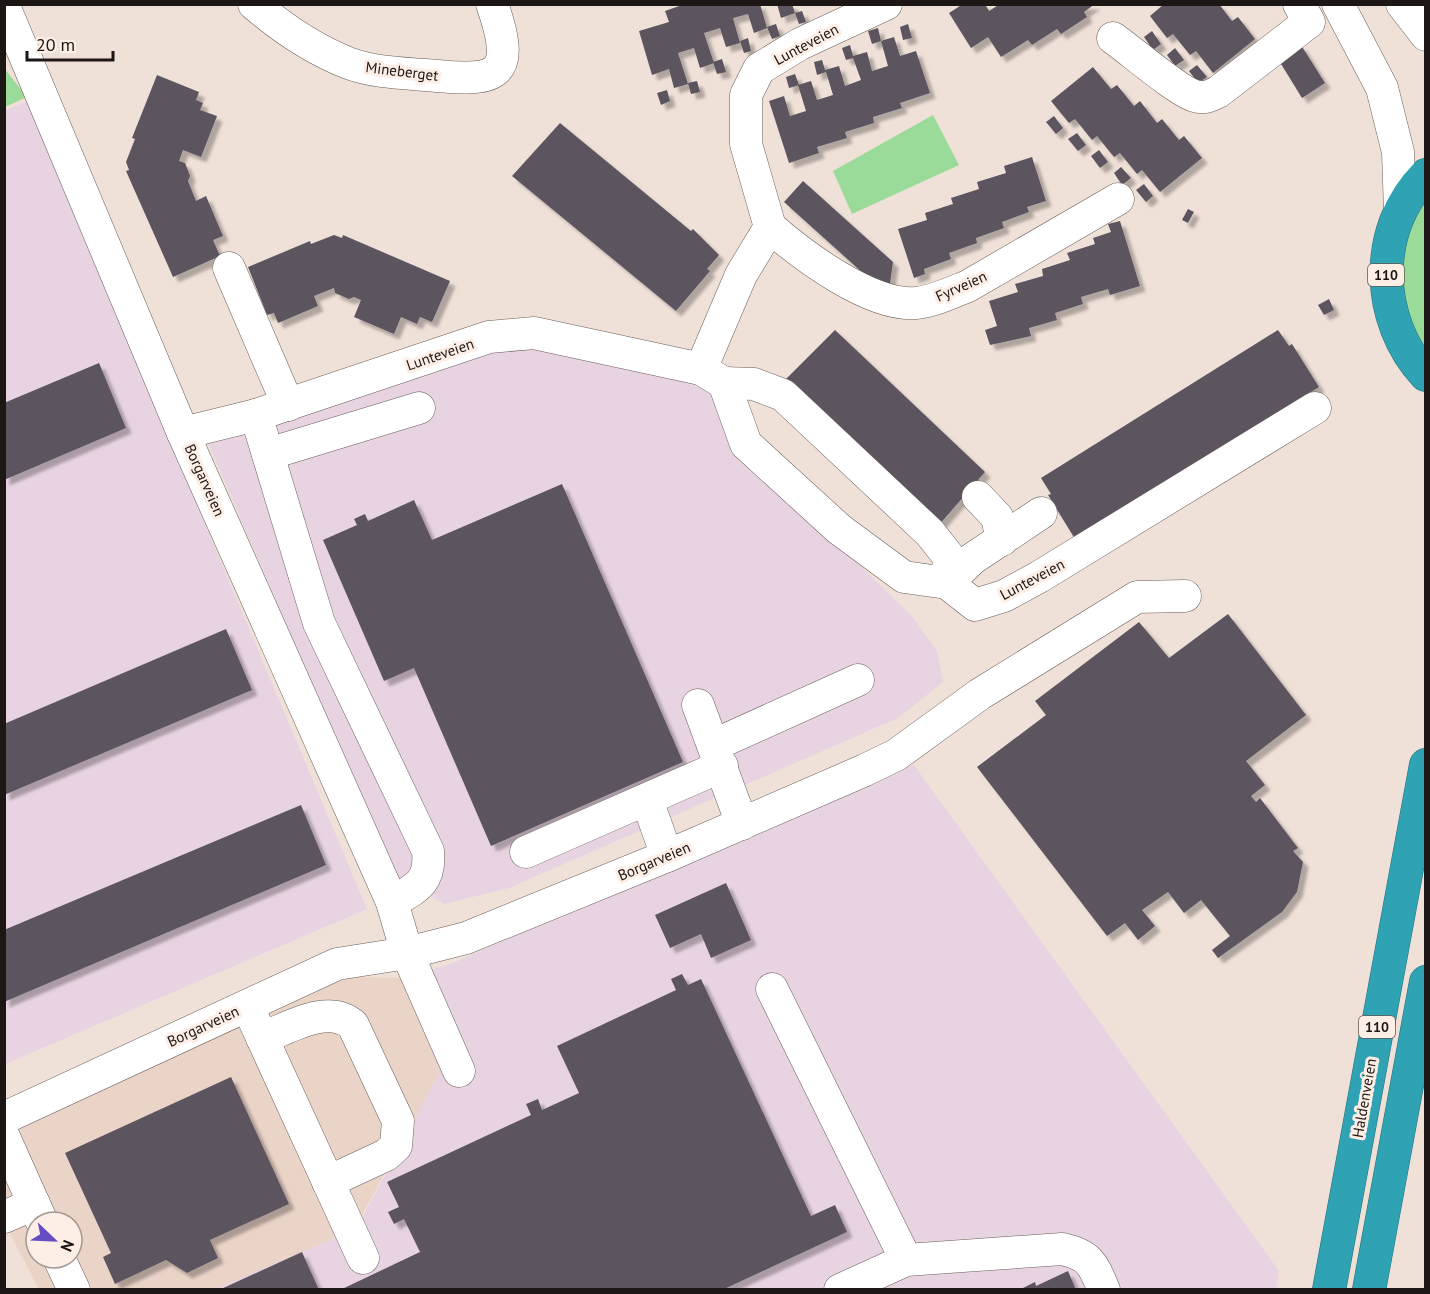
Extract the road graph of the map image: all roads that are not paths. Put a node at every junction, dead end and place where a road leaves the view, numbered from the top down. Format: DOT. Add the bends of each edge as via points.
graph roads {
  1 [pos="255,4"];
  2 [pos="492,4"];
  3 [pos="886,4"];
  4 [pos="1338,4"];
  5 [pos="1402,4"];
  6 [pos="4,6"];
  7 [pos="1304,13"];
  8 [pos="1425,35"];
  9 [pos="1113,38"];
  10 [pos="1425,175"];
  11 [pos="1118,199"];
  12 [pos="1400,212"];
  13 [pos="770,227"];
  14 [pos="229,268"];
  15 [pos="1425,375"];
  16 [pos="713,376"];
  17 [pos="288,405"];
  18 [pos="419,408"];
  19 [pos="1315,408"];
  20 [pos="256,415"];
  21 [pos="183,433"];
  22 [pos="268,454"];
  23 [pos="978,497"];
  24 [pos="1041,513"];
  25 [pos="1002,540"];
  26 [pos="947,583"];
  27 [pos="1185,596"];
  28 [pos="319,622"];
  29 [pos="277,642"];
  30 [pos="858,680"];
  31 [pos="698,705"];
  32 [pos="367,722"];
  33 [pos="323,746"];
  34 [pos="718,755"];
  35 [pos="1425,765"];
  36 [pos="647,800"];
  37 [pos="742,824"];
  38 [pos="526,852"];
  39 [pos="667,856"];
  40 [pos="392,902"];
  41 [pos="407,953"];
  42 [pos="1425,982"];
  43 [pos="772,989"];
  44 [pos="248,1006"];
  45 [pos="262,1038"];
  46 [pos="459,1071"];
  47 [pos="4,1118"];
  48 [pos="4,1137"];
  49 [pos="328,1182"];
  50 [pos="37,1210"];
  51 [pos="24,1215"];
  52 [pos="4,1217"];
  53 [pos="363,1258"];
  54 [pos="906,1260"];
  55 [pos="65,1270"];
  56 [pos="74,1290"];
  57 [pos="840,1290"];
  58 [pos="1104,1290"];
  59 [pos="1329,1290"];
  60 [pos="1369,1290"];
  1 -- 2 [label="street, Mineberget" via="281,27 350,64 464,79 491,74 501,61 502,30"];
  3 -- 13 [label="street, Lunteveien" via="800,44 759,69 746,95 746,144"];
  4 -- 12 [label="street" via="1382,88 1398,152"];
  5 -- 8 [label="street"];
  6 -- 21 [label="street, Borgarveien"];
  7 -- 9 [label="street" via="1218,92 1205,98 1194,96"];
  10 -- 12 [label="highway, 110"];
  11 -- 13 [label="street, Fyrveien" via="968,286 915,303 885,298 849,281 815,263"];
  12 -- 15 [label="highway, 110" via="1388,252 1387,292 1398,332"];
  13 -- 16 [label="street" via="741,275"];
  14 -- 17 [label="street"];
  16 -- 17 [label="street, Lunteveien" via="534,333 489,337"];
  16 -- 26 [label="street" via="746,444 839,529 904,577"];
  16 -- 26 [label="street, Lunteveien" via="754,384 783,395 930,533 949,557"];
  17 -- 20 [label="street, Lunteveien"];
  18 -- 22 [label="street"];
  19 -- 26 [label="street, Lunteveien" via="1004,596 975,605"];
  20 -- 21 [label="street, Lunteveien"];
  20 -- 22 [label="street"];
  21 -- 29 [label="street, Borgarveien"];
  22 -- 28 [label="street"];
  23 -- 25 [label="street" via="997,518"];
  24 -- 25 [label="street"];
  25 -- 26 [label="street" via="972,559"];
  27 -- 37 [label="street, Borgarveien" via="1137,597 1127,602 980,694 896,755"];
  28 -- 29 [label="street"];
  28 -- 32 [label="street"];
  29 -- 33 [label="street, Borgarveien"];
  30 -- 34 [label="street"];
  31 -- 34 [label="street"];
  32 -- 33 [label="street"];
  32 -- 40 [label="street" via="428,851 429,868 419,886"];
  33 -- 40 [label="street, Borgarveien"];
  34 -- 36 [label="street"];
  34 -- 37 [label="street"];
  35 -- 59 [label="highway, Haldenveien / 110"];
  36 -- 38 [label="street"];
  36 -- 39 [label="street"];
  37 -- 39 [label="street, Borgarveien"];
  39 -- 41 [label="street, Borgarveien" via="466,938"];
  40 -- 41 [label="street, Borgarveien"];
  41 -- 44 [label="street, Borgarveien" via="337,964"];
  41 -- 46 [label="street, Borgarveien"];
  42 -- 60 [label="highway, 110"];
  43 -- 54 [label="street"];
  44 -- 45 [label="street"];
  44 -- 47 [label="street, Borgarveien"];
  45 -- 49 [label="street"];
  45 -- 49 [label="street" via="321,1016 344,1017 353,1025 398,1121 396,1146 386,1155"];
  48 -- 50 [label="street"];
  49 -- 53 [label="street"];
  51 -- 52 [label="street"];
  54 -- 57 [label="street"];
  54 -- 58 [label="street" via="1062,1249 1081,1253 1093,1264"];
  55 -- 56 [label="street"];
}
